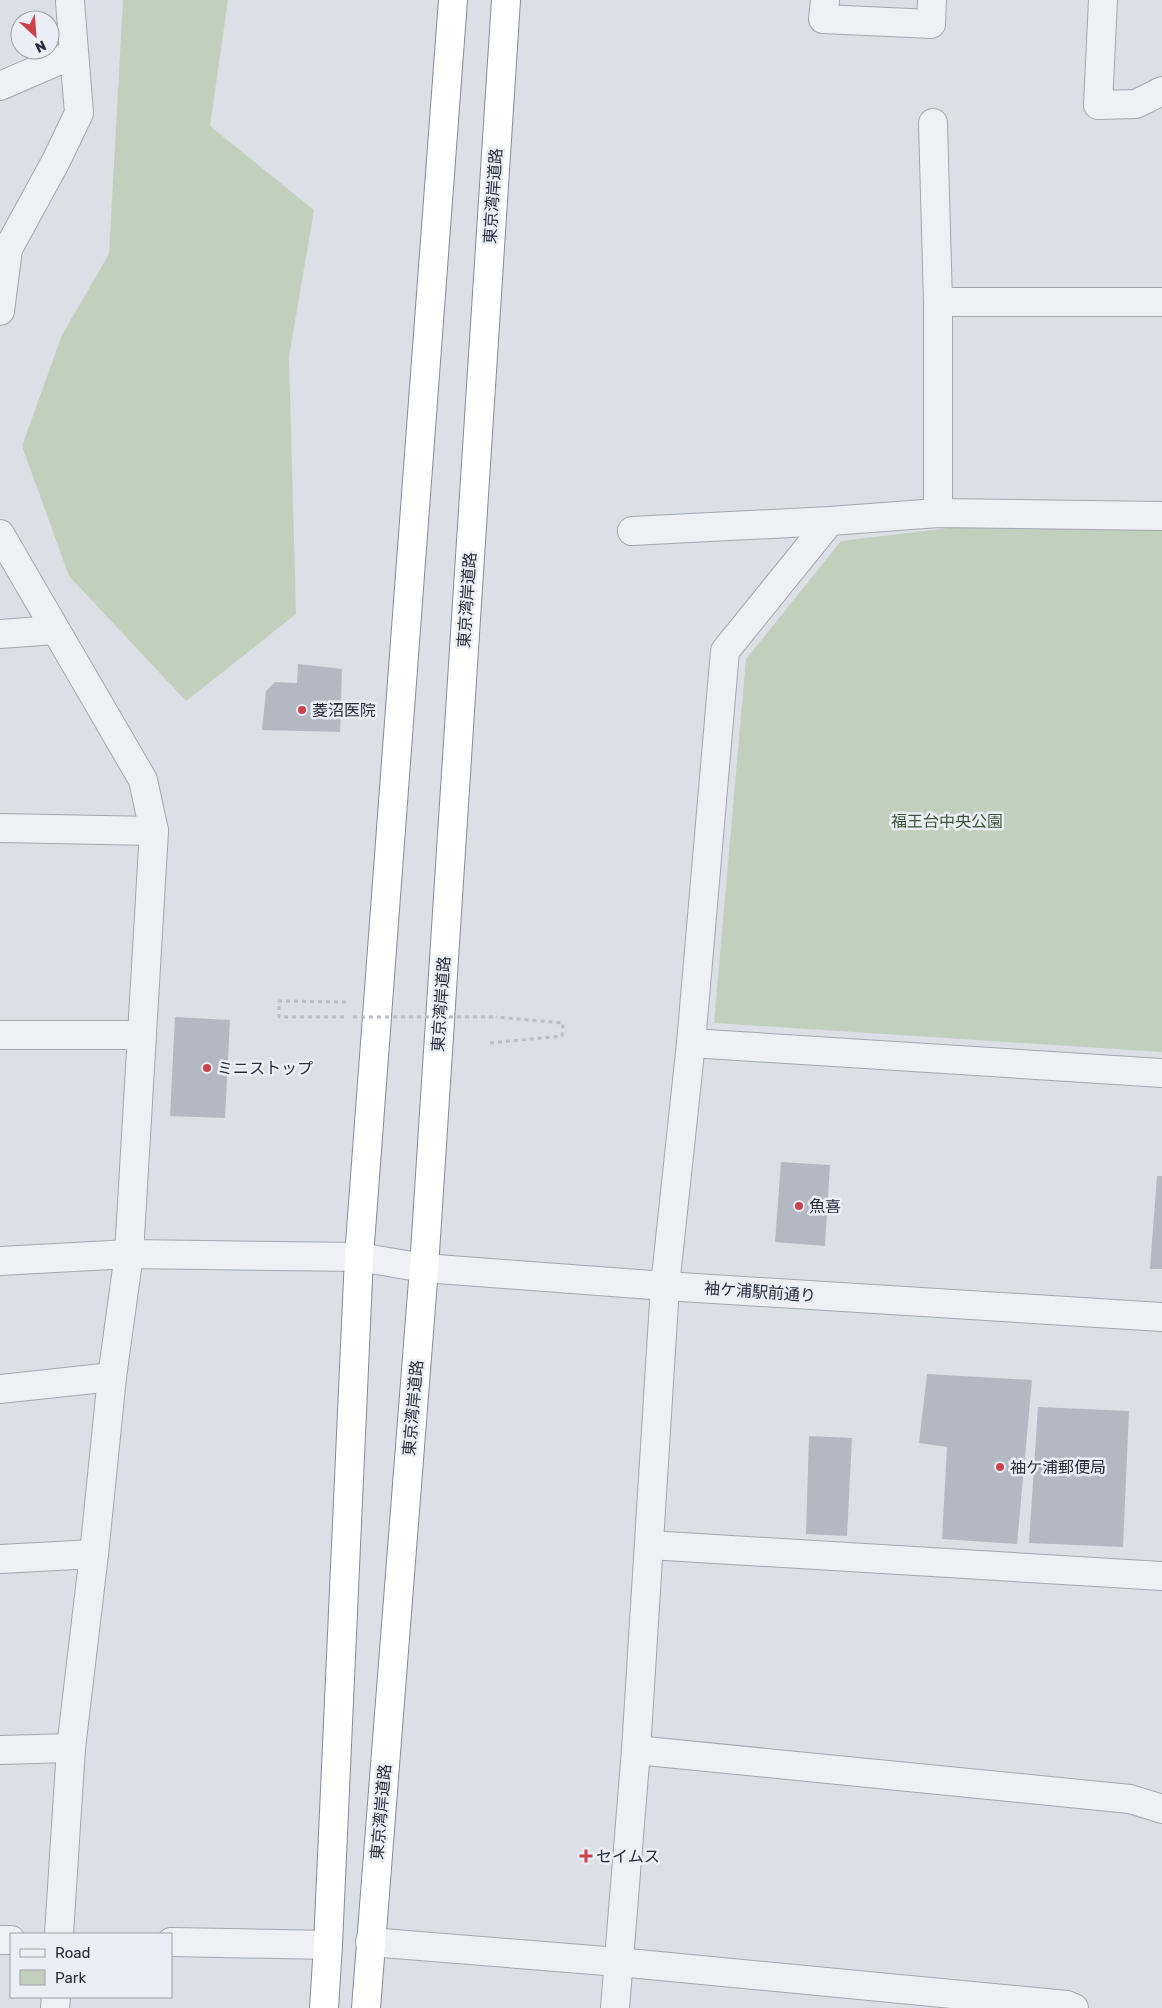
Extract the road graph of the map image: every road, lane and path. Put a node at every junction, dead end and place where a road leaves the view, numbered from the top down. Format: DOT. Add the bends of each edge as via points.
graph roads {
  1 [pos="452,0"];
  2 [pos="506,0"];
  3 [pos="825,0"];
  4 [pos="932,0"];
  5 [pos="1103,0"];
  6 [pos="70,2"];
  7 [pos="74,54"];
  8 [pos="0,86"];
  9 [pos="1162,91"];
  10 [pos="933,123"];
  11 [pos="938,302"];
  12 [pos="1162,302"];
  13 [pos="0,311"];
  14 [pos="938,514"];
  15 [pos="1162,516"];
  16 [pos="830,521"];
  17 [pos="632,531"];
  18 [pos="0,534"];
  19 [pos="55,630"];
  20 [pos="0,634"];
  21 [pos="0,828"];
  22 [pos="154,832"];
  23 [pos="352,1002"];
  24 [pos="0,1035"];
  25 [pos="142,1035"];
  26 [pos="490,1043"];
  27 [pos="691,1043"];
  28 [pos="1162,1073"];
  29 [pos="129,1254"];
  30 [pos="359,1257"];
  31 [pos="0,1262"];
  32 [pos="424,1268"];
  33 [pos="665,1286"];
  34 [pos="1162,1317"];
  35 [pos="112,1376"];
  36 [pos="0,1389"];
  37 [pos="649,1545"];
  38 [pos="94,1554"];
  39 [pos="0,1559"];
  40 [pos="1162,1576"];
  41 [pos="71,1748"];
  42 [pos="0,1750"];
  43 [pos="636,1750"];
  44 [pos="1162,1809"];
  45 [pos="59,1933"];
  46 [pos="172,1942"];
  47 [pos="370,1942"];
  48 [pos="328,1944"];
  49 [pos="618,1962"];
  50 [pos="324,2008"];
  51 [pos="366,2008"];
  52 [pos="615,2008"];
  53 [pos="1074,2008"];
  1 -- 30 [label="highway"];
  2 -- 32 [label="highway, 東京湾岸道路"];
  3 -- 4 [label="street" via="824,19 931,24"];
  5 -- 9 [label="street" via="1098,105 1136,104"];
  6 -- 7 [label="street"];
  7 -- 8 [label="street"];
  7 -- 13 [label="street" via="79,113 8,249"];
  10 -- 11 [label="street"];
  11 -- 12 [label="street"];
  11 -- 14 [label="street"];
  14 -- 15 [label="street"];
  14 -- 16 [label="street"];
  16 -- 17 [label="street"];
  16 -- 27 [label="street" via="725,651"];
  18 -- 19 [label="street"];
  19 -- 20 [label="street"];
  19 -- 22 [label="street" via="143,780"];
  21 -- 22 [label="street"];
  22 -- 25 [label="street"];
  23 -- 26 [label="path, bridge" via="279,1001 279,1017 496,1017 564,1024 562,1036"];
  24 -- 25 [label="street"];
  25 -- 29 [label="street"];
  27 -- 28 [label="street"];
  27 -- 33 [label="street"];
  29 -- 30 [label="street, 袖ケ浦駅前通り"];
  29 -- 31 [label="street, 袖ケ浦駅前通り"];
  29 -- 35 [label="street"];
  30 -- 32 [label="street, 袖ケ浦駅前通り"];
  30 -- 48 [label="highway"];
  32 -- 33 [label="street, 袖ケ浦駅前通り"];
  32 -- 47 [label="highway, 東京湾岸道路"];
  33 -- 34 [label="street, 袖ケ浦駅前通り"];
  33 -- 37 [label="street"];
  35 -- 36 [label="street"];
  35 -- 38 [label="street"];
  37 -- 40 [label="street"];
  37 -- 43 [label="street"];
  38 -- 39 [label="street"];
  38 -- 41 [label="street"];
  41 -- 42 [label="street"];
  41 -- 45 [label="street"];
  43 -- 44 [label="street" via="1130,1799"];
  43 -- 49 [label="street"];
  46 -- 48 [label="street"];
  47 -- 49 [label="street"];
  47 -- 51 [label="highway, 東京湾岸道路"];
  48 -- 50 [label="highway"];
  49 -- 52 [label="street"];
  49 -- 53 [label="street"];
}
